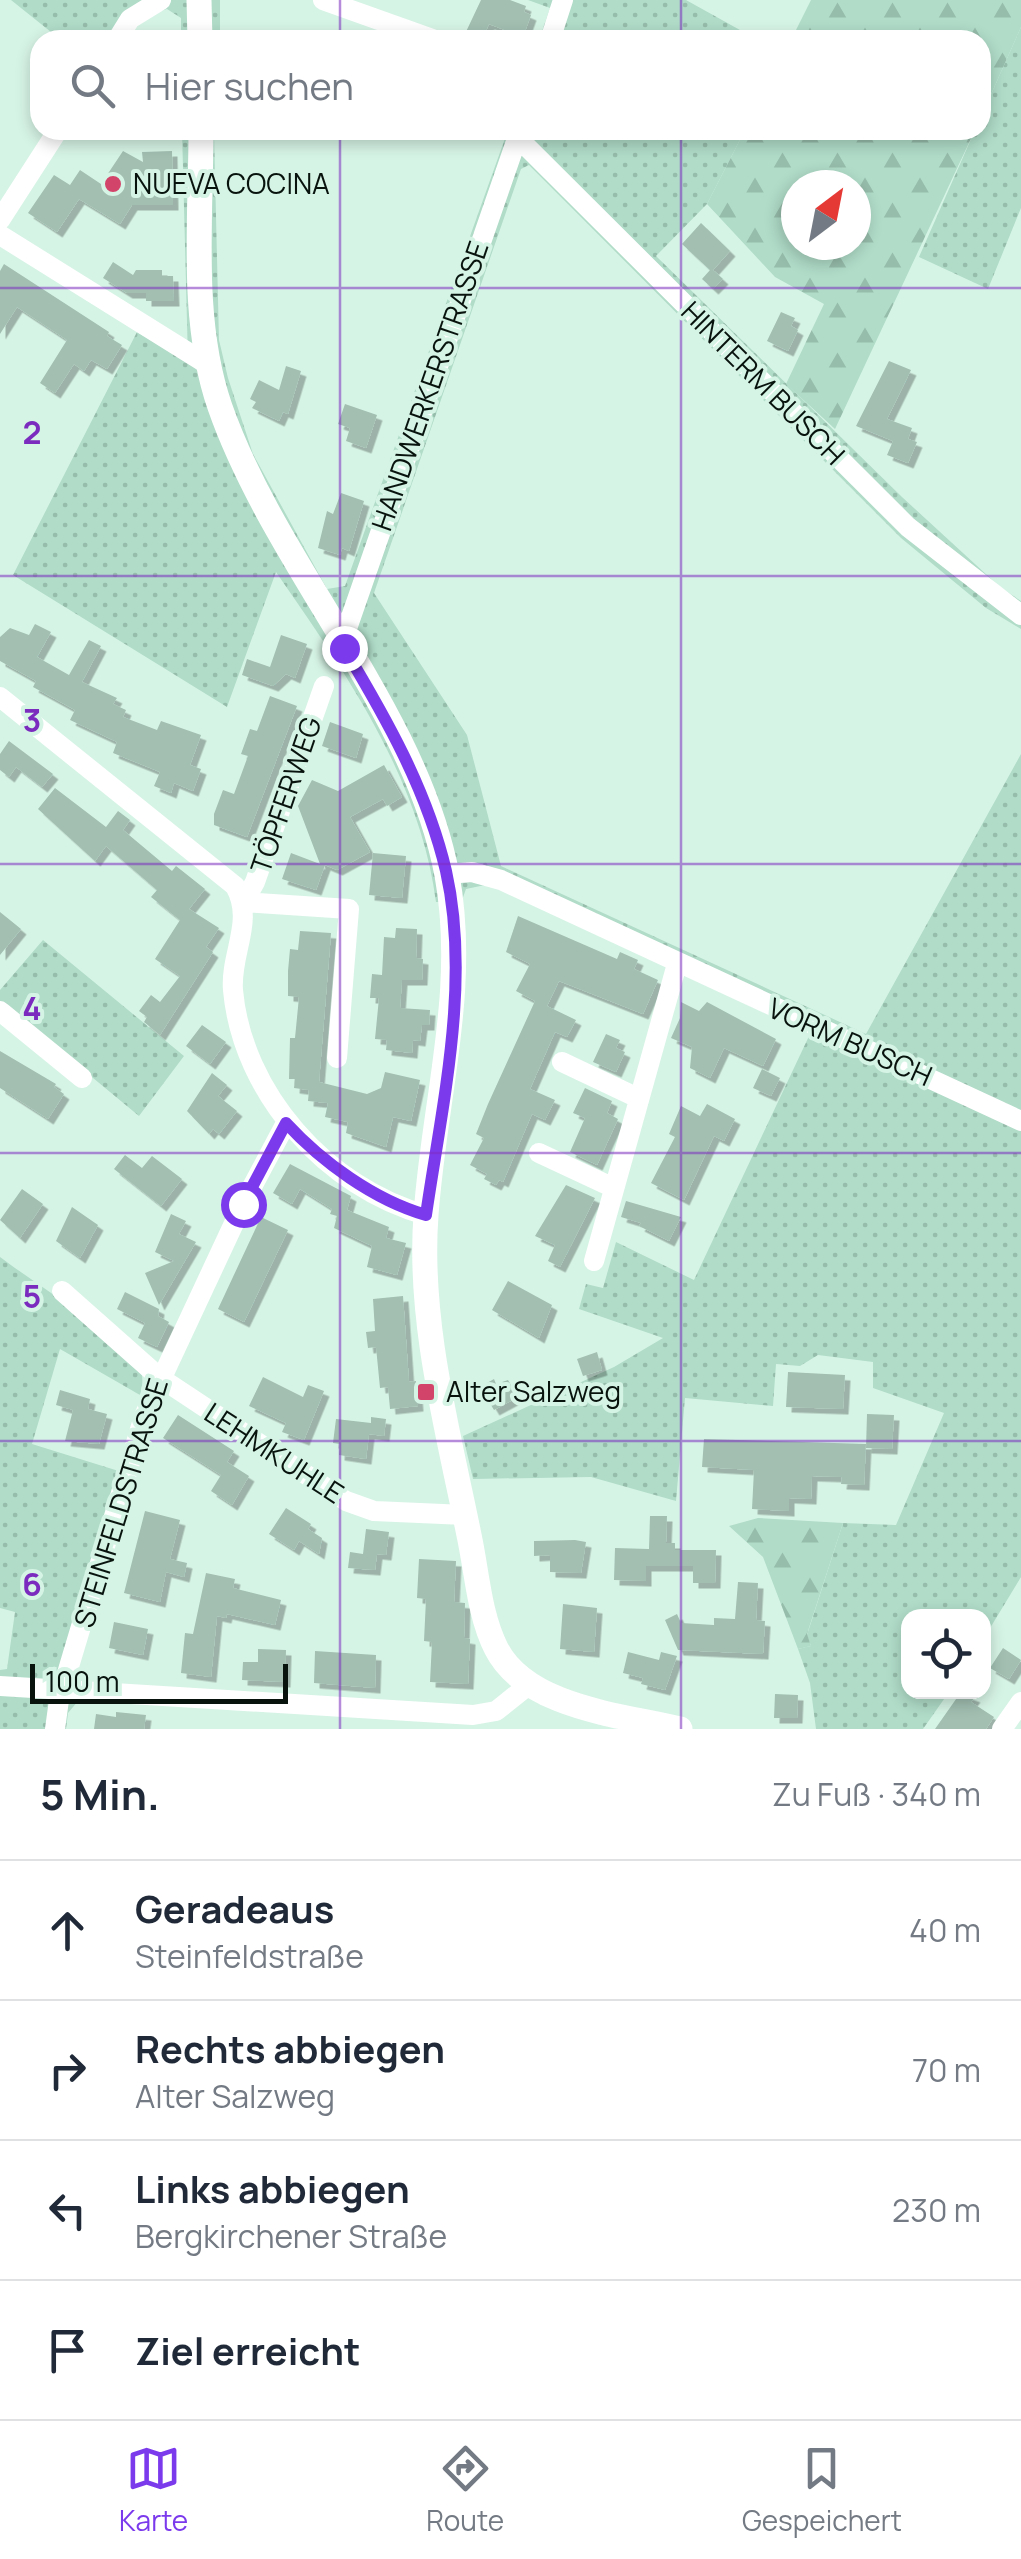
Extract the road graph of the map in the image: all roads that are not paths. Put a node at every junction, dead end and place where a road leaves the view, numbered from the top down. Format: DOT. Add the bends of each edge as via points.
graph roads {
  1 [pos="161,0"];
  2 [pos="199,0"];
  3 [pos="323,0"];
  4 [pos="563,0"];
  5 [pos="124,30"];
  6 [pos="200,30"];
  7 [pos="406,30"];
  8 [pos="553,30"];
  9 [pos="52,140"];
  10 [pos="200,140"];
  11 [pos="516,140"];
  12 [pos="524,140"];
  13 [pos="0,220"];
  14 [pos="0,235"];
  15 [pos="210,366"];
  16 [pos="1021,614"];
  17 [pos="342,642"];
  18 [pos="324,686"];
  19 [pos="0,698"];
  20 [pos="446,874"];
  21 [pos="244,902"];
  22 [pos="678,964"];
  23 [pos="0,1011"];
  24 [pos="337,1058"];
  25 [pos="562,1062"];
  26 [pos="82,1078"];
  27 [pos="638,1098"];
  28 [pos="1021,1121"];
  29 [pos="286,1123"];
  30 [pos="539,1153"];
  31 [pos="614,1188"];
  32 [pos="426,1215"];
  33 [pos="594,1261"];
  34 [pos="62,1291"];
  35 [pos="159,1377"];
  36 [pos="465,1515"];
  37 [pos="530,1684"];
  38 [pos="0,1686"];
  39 [pos="63,1689"];
  40 [pos="1021,1702"];
  41 [pos="444,1721"];
  42 [pos="55,1729"];
  43 [pos="680,1729"];
  44 [pos="1002,1729"];
  1 -- 5 [label="street"];
  2 -- 6 [label="street"];
  3 -- 7 [label="street"];
  4 -- 8 [label="street"];
  9 -- 13 [label="street"];
  10 -- 15 [label="street" via="202,324"];
  11 -- 17 [label="street, HANDWERKERSTRASSE"];
  12 -- 16 [label="street, HINTERM BUSCH" via="908,527"];
  14 -- 15 [label="street"];
  15 -- 17 [label="street" via="241,462"];
  17 -- 20 [label="street" via="393,730"];
  18 -- 21 [label="street, TÖPFERWEG"];
  19 -- 21 [label="street" via="235,886"];
  20 -- 22 [label="street, VORM BUSCH" via="486,874"];
  20 -- 32 [label="street" via="453,1003"];
  21 -- 24 [label="street" via="349,909"];
  21 -- 29 [label="street" via="232,987 238,1020"];
  22 -- 27 [label="street"];
  22 -- 28 [label="street, VORM BUSCH"];
  23 -- 26 [label="street"];
  25 -- 27 [label="street"];
  27 -- 31 [label="street"];
  29 -- 32 [label="street" via="344,1173"];
  29 -- 35 [label="street, STEINFELDSTRASSE"];
  30 -- 31 [label="street"];
  31 -- 33 [label="street"];
  32 -- 36 [label="street" via="433,1339"];
  34 -- 35 [label="street, LEHMKUHLE"];
  35 -- 36 [label="street, LEHMKUHLE" via="360,1509"];
  35 -- 39 [label="street, STEINFELDSTRASSE"];
  36 -- 37 [label="street" via="491,1634 510,1668"];
  37 -- 41 [label="street" via="496,1711"];
  37 -- 43 [label="street" via="560,1699"];
  38 -- 39 [label="street"];
  39 -- 41 [label="street"];
  39 -- 42 [label="street, STEINFELDSTRASSE"];
  40 -- 44 [label="street"];
}
